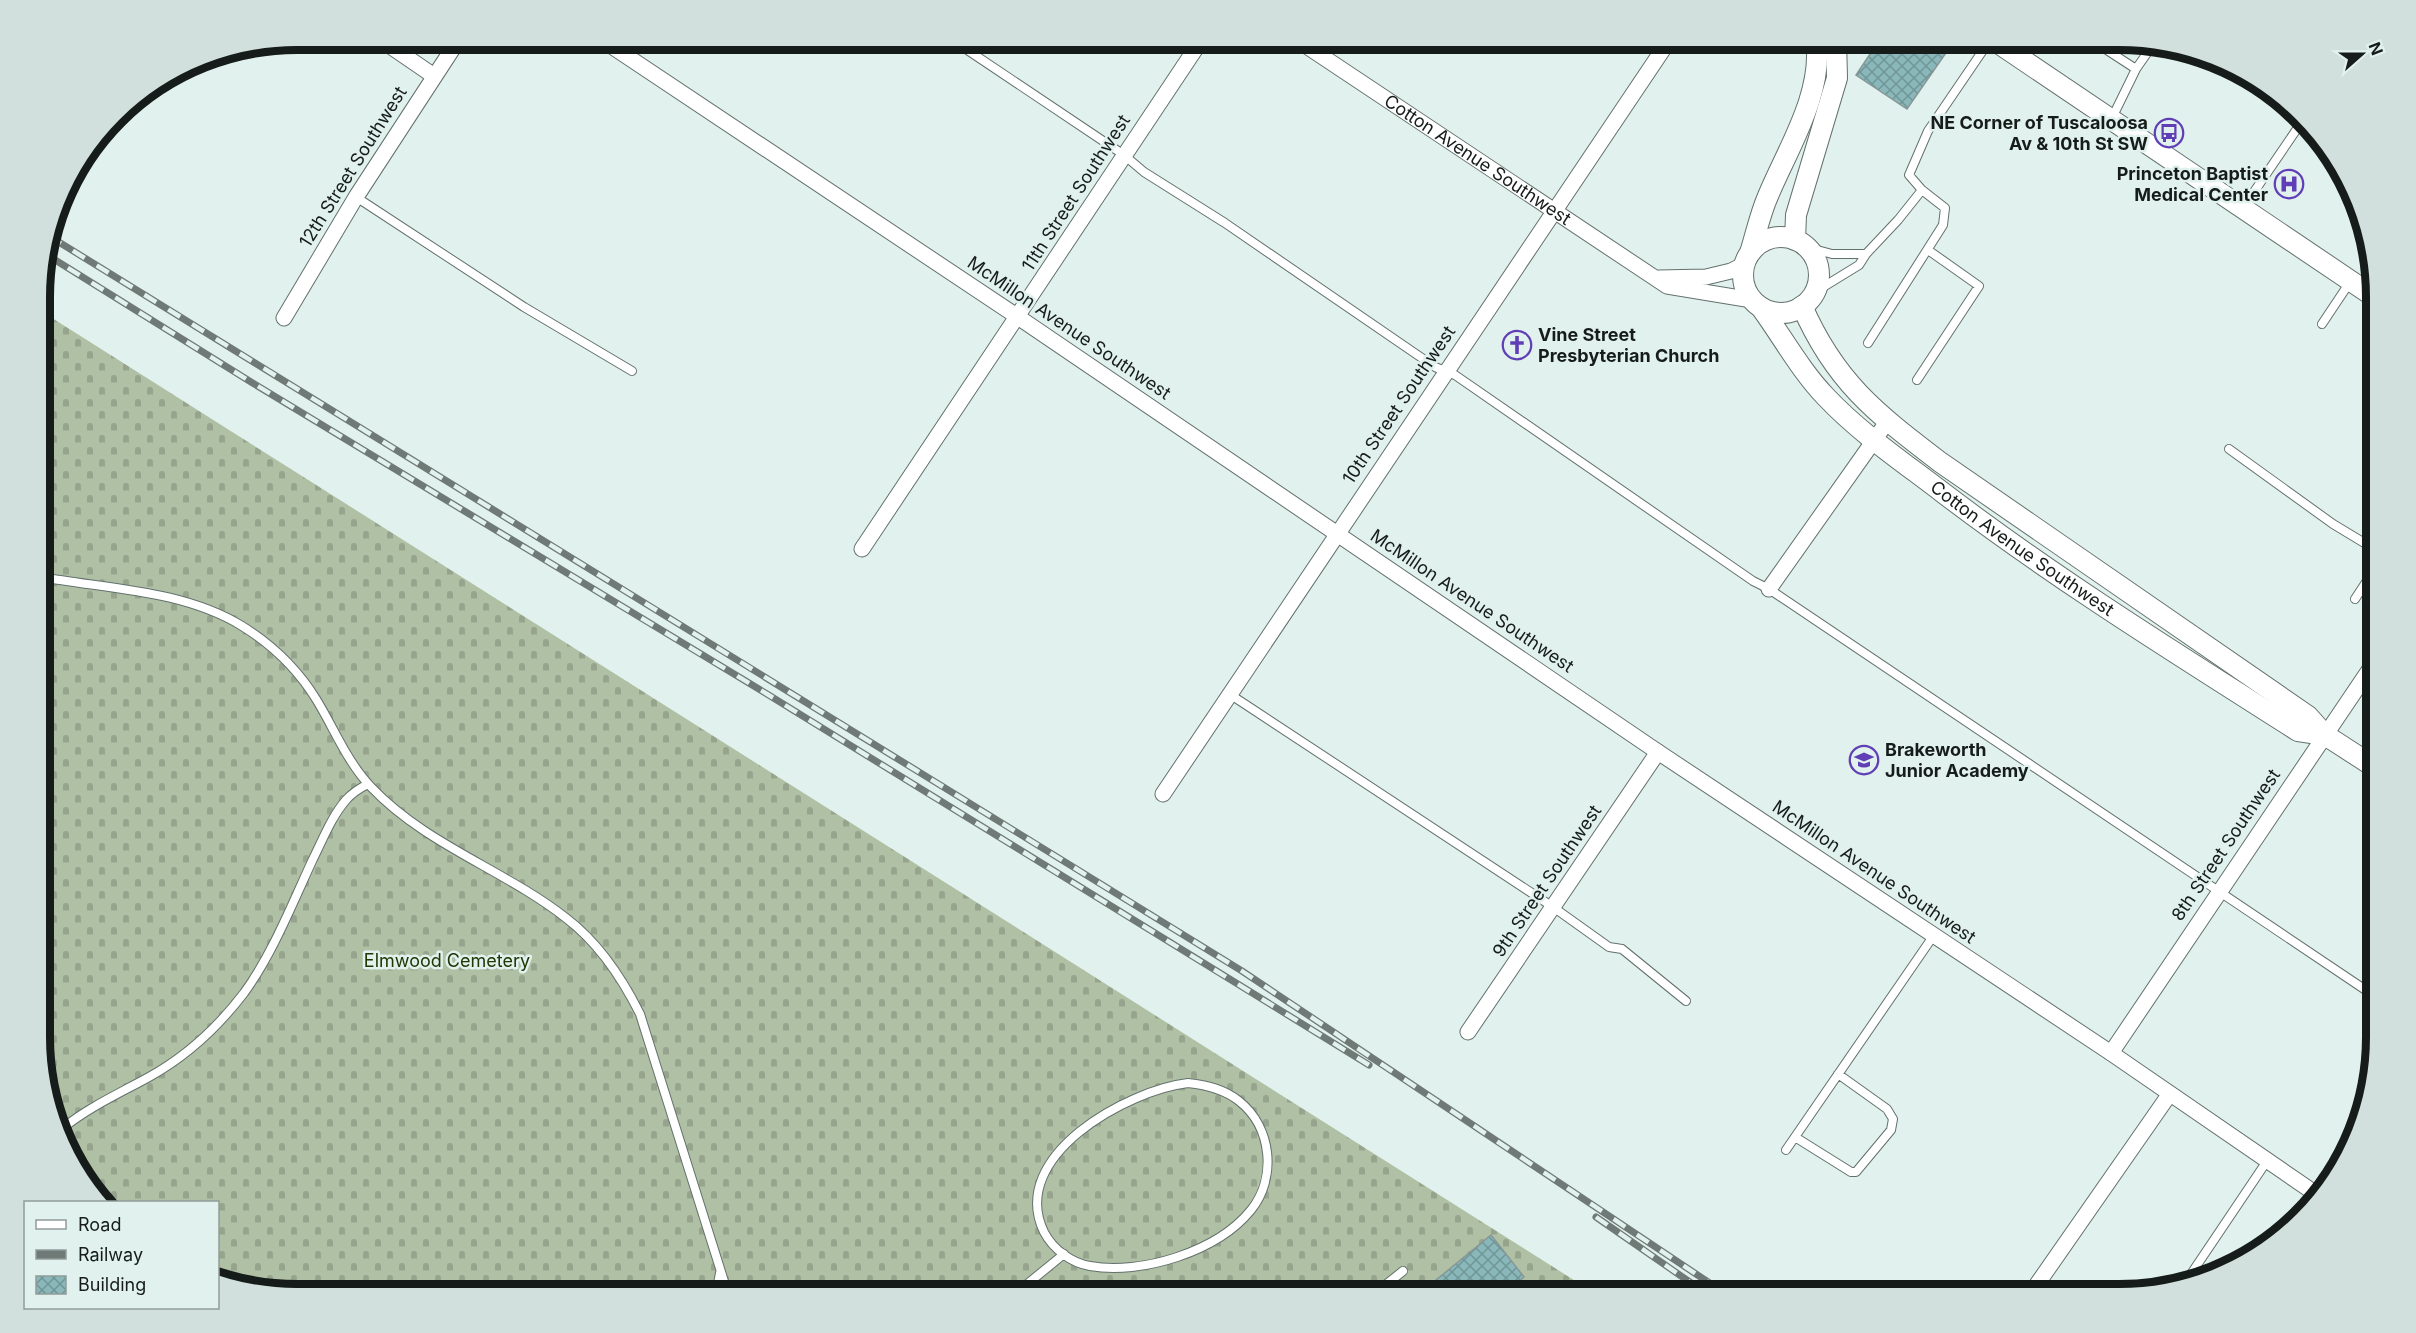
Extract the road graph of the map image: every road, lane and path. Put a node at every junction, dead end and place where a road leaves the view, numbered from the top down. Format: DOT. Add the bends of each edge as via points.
graph roads {
  1 [pos="396,50"];
  2 [pos="452,50"];
  3 [pos="618,50"];
  4 [pos="967,50"];
  5 [pos="1195,50"];
  6 [pos="1312,50"];
  7 [pos="1662,50"];
  8 [pos="1817,50"];
  9 [pos="1836,50"];
  10 [pos="1983,50"];
  11 [pos="2008,50"];
  12 [pos="2107,50"];
  13 [pos="2149,52"];
  14 [pos="2136,69"];
  15 [pos="434,76"];
  16 [pos="2111,119"];
  17 [pos="2298,127"];
  18 [pos="1124,155"];
  19 [pos="1922,190"];
  20 [pos="356,197"];
  21 [pos="2243,208"];
  22 [pos="1553,211"];
  23 [pos="1800,243"];
  24 [pos="1928,250"];
  25 [pos="1866,254"];
  26 [pos="1747,258"];
  27 [pos="1659,278"];
  28 [pos="2351,281"];
  29 [pos="2366,291"];
  30 [pos="1809,299"];
  31 [pos="1757,304"];
  32 [pos="1018,317"];
  33 [pos="284,318"];
  34 [pos="2322,324"];
  35 [pos="1868,343"];
  36 [pos="632,371"];
  37 [pos="1446,371"];
  38 [pos="1917,380"];
  39 [pos="1887,422"];
  40 [pos="1875,440"];
  41 [pos="2229,449"];
  42 [pos="1337,533"];
  43 [pos="2366,544"];
  44 [pos="862,549"];
  45 [pos="50,579"];
  46 [pos="2366,582"];
  47 [pos="1769,589"];
  48 [pos="2355,598"];
  49 [pos="2366,675"];
  50 [pos="1231,695"];
  51 [pos="2325,735"];
  52 [pos="1658,752"];
  53 [pos="2366,762"];
  54 [pos="368,784"];
  55 [pos="1163,794"];
  56 [pos="2218,891"];
  57 [pos="1553,907"];
  58 [pos="1934,935"];
  59 [pos="2366,990"];
  60 [pos="1686,1001"];
  61 [pos="1468,1032"];
  62 [pos="2111,1053"];
  63 [pos="1838,1074"];
  64 [pos="2169,1095"];
  65 [pos="66,1126"];
  66 [pos="1795,1137"];
  67 [pos="1786,1150"];
  68 [pos="2266,1161"];
  69 [pos="2312,1191"];
  70 [pos="1064,1254"];
  71 [pos="720,1271"];
  72 [pos="1403,1271"];
  73 [pos="2192,1272"];
  74 [pos="718,1284"];
  75 [pos="725,1284"];
  76 [pos="1028,1284"];
  77 [pos="1387,1284"];
  78 [pos="2037,1284"];
  1 -- 15 [label="street"];
  2 -- 15 [label="street, 12th Street Southwest"];
  3 -- 32 [label="street, McMillon Avenue Southwest"];
  4 -- 18 [label="lane"];
  5 -- 18 [label="street, 11th Street Southwest"];
  6 -- 22 [label="street, Cotton Avenue Southwest"];
  7 -- 22 [label="street, 10th Street Southwest"];
  8 -- 26 [label="street" via="1809,101 1767,198"];
  9 -- 23 [label="street" via="1837,78 1796,215"];
  10 -- 19 [label="lane" via="1928,131 1909,175"];
  11 -- 16 [label="street"];
  12 -- 14 [label="lane"];
  13 -- 14 [label="lane"];
  14 -- 16 [label="lane"];
  15 -- 20 [label="street, 12th Street Southwest"];
  16 -- 21 [label="street"];
  17 -- 21 [label="lane"];
  18 -- 32 [label="street, 11th Street Southwest"];
  18 -- 37 [label="lane"];
  19 -- 24 [label="lane" via="1945,208 1943,225"];
  19 -- 25 [label="lane"];
  20 -- 33 [label="street, 12th Street Southwest"];
  20 -- 36 [label="lane" via="524,307"];
  21 -- 28 [label="street"];
  22 -- 27 [label="street, Cotton Avenue Southwest"];
  22 -- 37 [label="street, 10th Street Southwest"];
  23 -- 25 [label="lane" via="1832,254"];
  23 -- 26 [label="street" via="1782,237 1771,239 1759,244"];
  23 -- 30 [label="street" via="1814,256 1818,268 1818,280"];
  24 -- 35 [label="lane"];
  24 -- 38 [label="lane" via="1979,286"];
  25 -- 30 [label="lane" via="1859,265"];
  26 -- 27 [label="street" via="1731,271 1706,277"];
  26 -- 31 [label="street" via="1745,289"];
  27 -- 31 [label="street, Cotton Avenue Southwest" via="1667,286"];
  28 -- 29 [label="street"];
  28 -- 34 [label="lane"];
  30 -- 31 [label="street" via="1785,313"];
  30 -- 39 [label="street, Cotton Avenue Southwest" via="1813,330 1837,369"];
  31 -- 40 [label="street, Cotton Avenue Southwest" via="1807,376 1827,399"];
  32 -- 42 [label="street, McMillon Avenue Southwest"];
  32 -- 44 [label="street, 11th Street Southwest"];
  37 -- 42 [label="street, 10th Street Southwest"];
  37 -- 47 [label="lane"];
  39 -- 40 [label="street"];
  39 -- 51 [label="street, Cotton Avenue Southwest" via="2308,716"];
  40 -- 47 [label="street"];
  40 -- 51 [label="street, Cotton Avenue Southwest" via="2068,584 2298,731"];
  41 -- 43 [label="lane"];
  42 -- 50 [label="street, 10th Street Southwest"];
  42 -- 52 [label="street, McMillon Avenue Southwest"];
  45 -- 54 [label="lane" via="188,602 243,627 293,669 315,697"];
  46 -- 48 [label="lane"];
  47 -- 56 [label="lane"];
  49 -- 51 [label="street, 8th Street Southwest"];
  50 -- 55 [label="street, 10th Street Southwest"];
  50 -- 57 [label="lane"];
  51 -- 53 [label="street, Cotton Avenue Southwest"];
  51 -- 56 [label="street, 8th Street Southwest"];
  52 -- 57 [label="street, 9th Street Southwest"];
  52 -- 58 [label="street, McMillon Avenue Southwest"];
  54 -- 65 [label="lane" via="345,801 333,819 273,943 245,991 210,1032 174,1062"];
  54 -- 71 [label="lane" via="418,826 543,900 587,936 610,963 644,1023"];
  56 -- 59 [label="lane"];
  56 -- 62 [label="street, 8th Street Southwest"];
  57 -- 60 [label="lane" via="1609,947 1622,949"];
  57 -- 61 [label="street, 9th Street Southwest"];
  58 -- 62 [label="street, McMillon Avenue Southwest"];
  58 -- 63 [label="lane"];
  62 -- 64 [label="street, McMillon Avenue Southwest"];
  63 -- 66 [label="lane"];
  63 -- 66 [label="lane" via="1887,1109 1893,1119 1891,1130 1856,1172"];
  64 -- 68 [label="street, McMillon Avenue Southwest"];
  64 -- 78 [label="street"];
  66 -- 67 [label="lane"];
  68 -- 69 [label="street, McMillon Avenue Southwest"];
  68 -- 73 [label="lane"];
  70 -- 70 [label="lane" via="1083,1265 1096,1267 1144,1265 1193,1251 1239,1223 1259,1197 1268,1169 1265,1142 1252,1113 1230,1095 1188,1083 1143,1094 1090,1122 1058,1154 1040,1184 1041,1225"];
  70 -- 76 [label="lane"];
  71 -- 74 [label="lane"];
  71 -- 75 [label="lane"];
  72 -- 77 [label="lane"];
}
